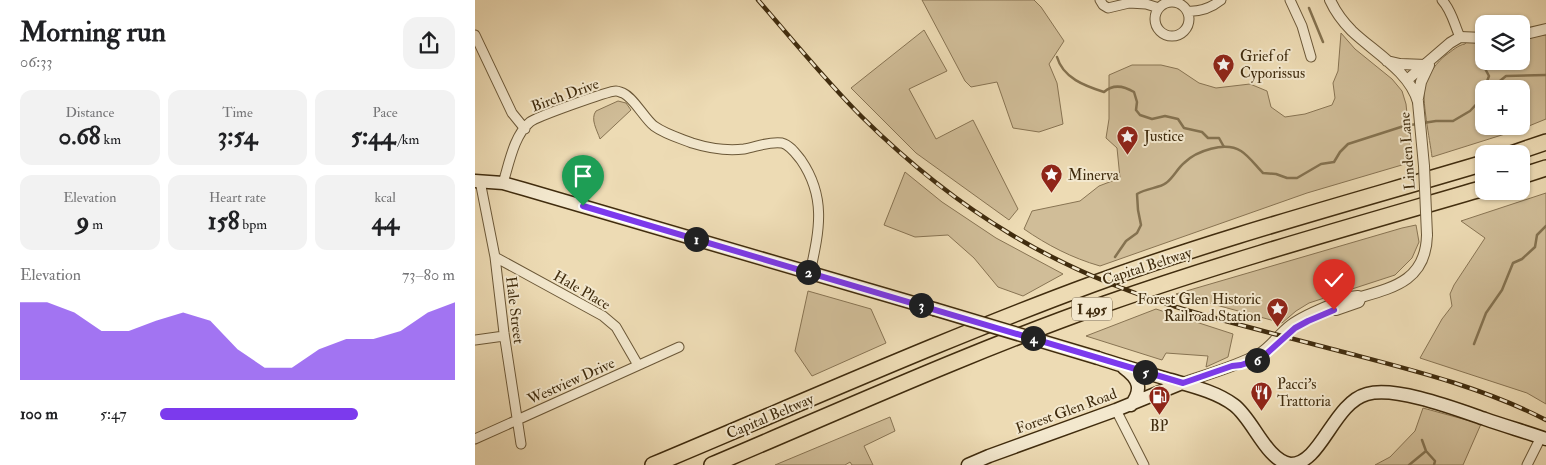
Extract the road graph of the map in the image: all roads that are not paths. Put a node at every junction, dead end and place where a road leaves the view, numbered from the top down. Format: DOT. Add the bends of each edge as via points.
graph roads {
  1 [pos="1100,0"];
  2 [pos="1221,0"];
  3 [pos="1290,0"];
  4 [pos="1329,0"];
  5 [pos="1442,0"];
  6 [pos="1159,8"];
  7 [pos="1187,11"];
  8 [pos="1546,30"];
  9 [pos="1530,33"];
  10 [pos="475,35"];
  11 [pos="1459,37"];
  12 [pos="1475,38"];
  13 [pos="1311,57"];
  14 [pos="1385,60"];
  15 [pos="1428,63"];
  16 [pos="1407,80"];
  17 [pos="1418,102"];
  18 [pos="525,129"];
  19 [pos="1546,142"];
  20 [pos="1530,147"];
  21 [pos="1475,166"];
  22 [pos="1546,168"];
  23 [pos="1530,173"];
  24 [pos="477,181"];
  25 [pos="503,183"];
  26 [pos="1475,191"];
  27 [pos="495,257"];
  28 [pos="810,273"];
  29 [pos="505,336"];
  30 [pos="475,340"];
  31 [pos="679,347"];
  32 [pos="1261,355"];
  33 [pos="638,365"];
  34 [pos="1120,365"];
  35 [pos="1183,383"];
  36 [pos="1131,405"];
  37 [pos="1116,410"];
  38 [pos="517,420"];
  39 [pos="1543,438"];
  40 [pos="475,439"];
  41 [pos="521,444"];
  42 [pos="653,465"];
  43 [pos="712,465"];
  44 [pos="968,465"];
  45 [pos="1144,465"];
  46 [pos="1527,465"];
  1 -- 6 [label="street" via="1108,8 1129,3"];
  2 -- 7 [label="street" via="1197,12"];
  3 -- 13 [label="street"];
  4 -- 14 [label="street, Linden Lane" via="1346,25"];
  5 -- 11 [label="street" via="1448,6"];
  6 -- 7 [label="street" via="1165,3 1176,2"];
  6 -- 7 [label="street" via="1155,18 1157,25 1161,32 1169,35 1184,30 1188,23"];
  8 -- 9 [label="street"];
  10 -- 18 [label="street" via="512,113"];
  11 -- 12 [label="street"];
  11 -- 15 [label="street"];
  14 -- 15 [label="street" via="1400,64"];
  14 -- 16 [label="street, Linden Lane"];
  15 -- 16 [label="street"];
  15 -- 17 [label="street"];
  16 -- 17 [label="street, Linden Lane"];
  17 -- 32 [label="street, Linden Lane, bridge" via="1427,235 1421,260 1412,274 1393,288 1350,297 1305,316 1283,331"];
  18 -- 25 [label="street, Birch Drive" via="514,148"];
  18 -- 28 [label="street, Birch Drive" via="536,118 616,91 625,94 654,126 705,147 743,149 784,143 795,152 807,170 818,202 819,230"];
  19 -- 20 [label="highway"];
  21 -- 42 [label="highway, Capital Beltway / I 495" via="1232,238 1094,284 957,337"];
  22 -- 23 [label="highway"];
  24 -- 25 [label="main road"];
  24 -- 27 [label="street, Hale Street"];
  25 -- 28 [label="main road"];
  26 -- 43 [label="highway, Capital Beltway / I 495" via="1239,259 1104,304 957,361"];
  27 -- 29 [label="street, Hale Street"];
  27 -- 33 [label="street, Hale Place" via="603,316 616,327"];
  28 -- 34 [label="main road, bridge"];
  29 -- 30 [label="street"];
  29 -- 38 [label="street, Hale Street"];
  31 -- 33 [label="street, Westview Drive"];
  32 -- 35 [label="street, Forest Glen Road" via="1245,364"];
  33 -- 38 [label="street, Westview Drive"];
  34 -- 35 [label="main road"];
  34 -- 36 [label="main road" via="1138,384 1137,397"];
  35 -- 36 [label="main road, Forest Glen Road"];
  35 -- 39 [label="main road" via="1234,404 1276,457 1290,464 1307,460 1348,405 1373,392 1425,400"];
  36 -- 37 [label="main road, Forest Glen Road"];
  37 -- 44 [label="main road, Forest Glen Road"];
  37 -- 45 [label="street"];
  38 -- 40 [label="street, Westview Drive"];
  38 -- 41 [label="street, Hale Street"];
  39 -- 46 [label="street"];
}
